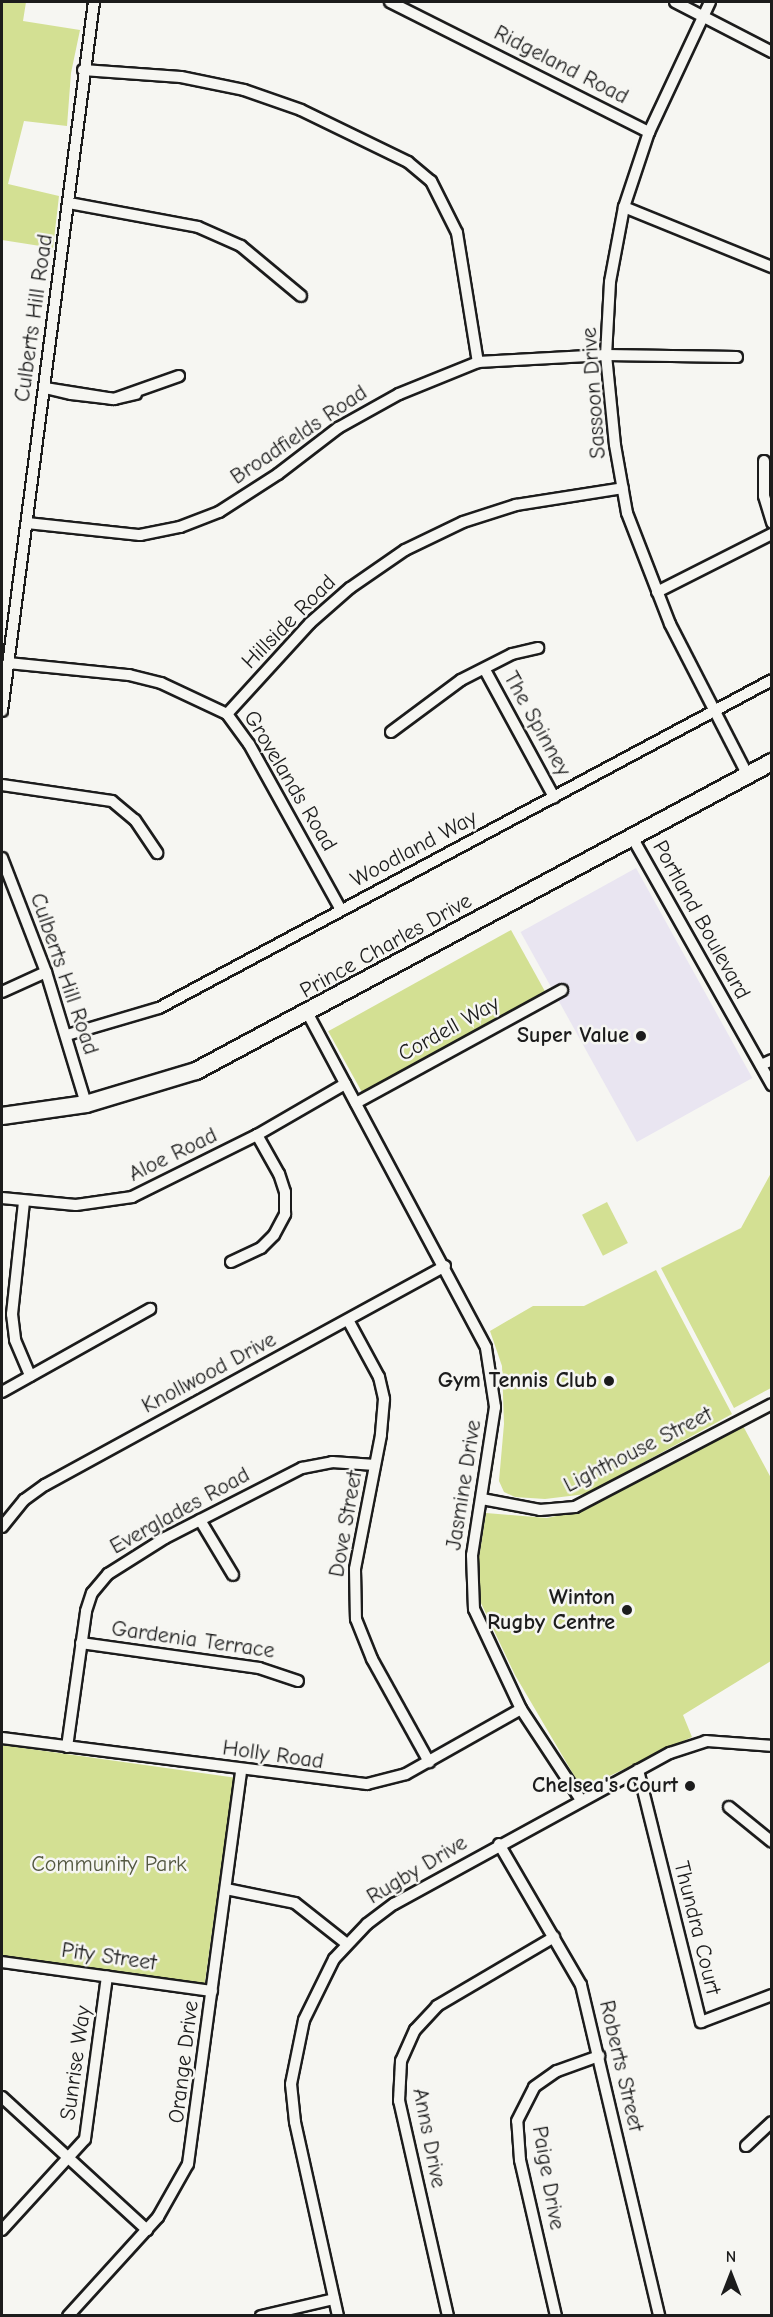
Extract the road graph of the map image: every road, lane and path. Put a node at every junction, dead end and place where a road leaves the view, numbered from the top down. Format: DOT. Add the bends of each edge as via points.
graph roads {
  1 [pos="94,2"];
  2 [pos="390,2"];
  3 [pos="675,2"];
  4 [pos="710,2"];
  5 [pos="702,16"];
  6 [pos="771,52"];
  7 [pos="83,70"];
  8 [pos="649,132"];
  9 [pos="69,203"];
  10 [pos="624,207"];
  11 [pos="771,267"];
  12 [pos="301,296"];
  13 [pos="606,355"];
  14 [pos="737,357"];
  15 [pos="478,362"];
  16 [pos="179,376"];
  17 [pos="45,388"];
  18 [pos="764,461"];
  19 [pos="623,488"];
  20 [pos="27,523"];
  21 [pos="771,524"];
  22 [pos="771,534"];
  23 [pos="657,592"];
  24 [pos="538,648"];
  25 [pos="8,663"];
  26 [pos="485,670"];
  27 [pos="771,680"];
  28 [pos="713,709"];
  29 [pos="2,711"];
  30 [pos="227,714"];
  31 [pos="391,732"];
  32 [pos="771,762"];
  33 [pos="747,774"];
  34 [pos="2,784"];
  35 [pos="554,797"];
  36 [pos="632,837"];
  37 [pos="157,853"];
  38 [pos="2,858"];
  39 [pos="341,909"];
  40 [pos="46,972"];
  41 [pos="562,990"];
  42 [pos="2,992"];
  43 [pos="308,1014"];
  44 [pos="67,1035"];
  45 [pos="771,1059"];
  46 [pos="761,1065"];
  47 [pos="345,1084"];
  48 [pos="771,1085"];
  49 [pos="356,1103"];
  50 [pos="86,1104"];
  51 [pos="2,1116"];
  52 [pos="257,1135"];
  53 [pos="2,1198"];
  54 [pos="24,1202"];
  55 [pos="231,1262"];
  56 [pos="446,1266"];
  57 [pos="150,1309"];
  58 [pos="348,1320"];
  59 [pos="30,1376"];
  60 [pos="2,1392"];
  61 [pos="771,1404"];
  62 [pos="375,1465"];
  63 [pos="482,1498"];
  64 [pos="200,1520"];
  65 [pos="2,1527"];
  66 [pos="233,1575"];
  67 [pos="81,1643"];
  68 [pos="298,1681"];
  69 [pos="521,1709"];
  70 [pos="2,1738"];
  71 [pos="771,1746"];
  72 [pos="67,1747"];
  73 [pos="429,1762"];
  74 [pos="241,1770"];
  75 [pos="638,1770"];
  76 [pos="581,1800"];
  77 [pos="729,1807"];
  78 [pos="771,1842"];
  79 [pos="499,1844"];
  80 [pos="226,1888"];
  81 [pos="554,1937"];
  82 [pos="347,1944"];
  83 [pos="2,1962"];
  84 [pos="107,1976"];
  85 [pos="212,1991"];
  86 [pos="771,1995"];
  87 [pos="599,2056"];
  88 [pos="2,2097"];
  89 [pos="771,2122"];
  90 [pos="746,2146"];
  91 [pos="69,2158"];
  92 [pos="2,2230"];
  93 [pos="147,2230"];
  94 [pos="334,2299"];
  95 [pos="68,2316"];
  96 [pos="261,2316"];
  97 [pos="338,2316"];
  98 [pos="448,2316"];
  99 [pos="556,2316"];
  100 [pos="659,2316"];
  1 -- 7 [label="street, Culberts Hill Road"];
  2 -- 8 [label="street, Ridgeland Road"];
  3 -- 5 [label="street"];
  4 -- 5 [label="street, Sassoon Drive"];
  5 -- 6 [label="street"];
  5 -- 8 [label="street, Sassoon Drive"];
  7 -- 9 [label="street, Culberts Hill Road"];
  7 -- 15 [label="street" via="182,77 244,90 301,110 408,162 430,181 457,233"];
  8 -- 10 [label="street, Sassoon Drive"];
  9 -- 12 [label="street" via="198,227 241,246"];
  9 -- 17 [label="street, Culberts Hill Road"];
  10 -- 11 [label="street"];
  10 -- 13 [label="street, Sassoon Drive" via="610,282"];
  13 -- 14 [label="street, Broadfields Road"];
  13 -- 15 [label="street, Broadfields Road"];
  13 -- 19 [label="street, Sassoon Drive"];
  15 -- 20 [label="street, Broadfields Road" via="399,394 338,428 219,512 180,527 140,535"];
  16 -- 17 [label="street" via="114,399"];
  17 -- 20 [label="street, Culberts Hill Road"];
  18 -- 21 [label="street" via="764,496"];
  19 -- 23 [label="street, Sassoon Drive" via="627,513"];
  19 -- 30 [label="street, Hillside Road" via="516,505 463,522 405,550 350,588 310,623"];
  20 -- 25 [label="street, Culberts Hill Road"];
  22 -- 23 [label="street"];
  23 -- 28 [label="street, Sassoon Drive"];
  24 -- 26 [label="street" via="512,654"];
  25 -- 29 [label="street, Culberts Hill Road"];
  25 -- 30 [label="street, Grovelands Road" via="129,675 161,683"];
  26 -- 31 [label="street" via="441,693"];
  26 -- 35 [label="street, The Spinney"];
  27 -- 28 [label="street, Woodland Way"];
  28 -- 33 [label="street, Sassoon Drive"];
  28 -- 35 [label="street, Woodland Way"];
  30 -- 39 [label="street, Grovelands Road" via="261,764"];
  32 -- 33 [label="highway, Prince Charles Drive"];
  33 -- 36 [label="highway, Prince Charles Drive"];
  34 -- 37 [label="street" via="112,801 135,820"];
  35 -- 39 [label="street, Woodland Way"];
  36 -- 43 [label="highway, Prince Charles Drive"];
  36 -- 46 [label="street, Portland Boulevard"];
  38 -- 40 [label="street, Culberts Hill Road"];
  39 -- 44 [label="street, Woodland Way" via="159,1008"];
  40 -- 42 [label="street"];
  40 -- 44 [label="street, Culberts Hill Road"];
  41 -- 49 [label="street, Cordell Way"];
  43 -- 47 [label="street, Jasmine Drive"];
  43 -- 50 [label="highway, Prince Charles Drive" via="196,1071"];
  44 -- 50 [label="street, Culberts Hill Road"];
  45 -- 46 [label="street"];
  46 -- 48 [label="street, Portland Boulevard"];
  47 -- 49 [label="street, Jasmine Drive"];
  47 -- 52 [label="street, Aloe Road"];
  49 -- 56 [label="street, Jasmine Drive"];
  50 -- 51 [label="highway, Prince Charles Drive"];
  52 -- 54 [label="street, Aloe Road" via="132,1197 89,1204"];
  52 -- 55 [label="street" via="279,1174 286,1199 285,1214 261,1248"];
  53 -- 54 [label="street, Aloe Road"];
  54 -- 59 [label="street" via="12,1314 15,1340"];
  56 -- 58 [label="street, Knollwood Drive"];
  56 -- 63 [label="street, Jasmine Drive" via="480,1334 494,1380 493,1436"];
  57 -- 59 [label="street"];
  58 -- 62 [label="street, Dove Street" via="383,1391 383,1423"];
  58 -- 65 [label="street, Knollwood Drive" via="45,1485 24,1500"];
  59 -- 60 [label="street"];
  61 -- 63 [label="street, Lighthouse Street" via="575,1507 540,1510"];
  62 -- 64 [label="street, Everglades Road" via="332,1462 302,1468"];
  62 -- 73 [label="street, Dove Street" via="355,1569 356,1619 382,1679"];
  63 -- 69 [label="street, Jasmine Drive" via="472,1555 472,1596 483,1634"];
  64 -- 66 [label="street"];
  64 -- 67 [label="street, Everglades Road" via="132,1557 101,1581 88,1603"];
  67 -- 68 [label="street, Gardenia Terrace" via="259,1668"];
  67 -- 72 [label="street, Everglades Road"];
  69 -- 73 [label="street, Holly Road"];
  69 -- 76 [label="street, Jasmine Drive"];
  70 -- 72 [label="street, Holly Road"];
  71 -- 75 [label="street, Rugby Drive" via="702,1741"];
  72 -- 74 [label="street, Holly Road"];
  73 -- 74 [label="street, Holly Road" via="397,1778 367,1784"];
  74 -- 80 [label="street, Orange Drive"];
  75 -- 76 [label="street, Rugby Drive"];
  75 -- 86 [label="street, Thundra Court" via="700,2022"];
  76 -- 79 [label="street, Rugby Drive"];
  77 -- 78 [label="street"];
  79 -- 81 [label="street, Roberts Street"];
  79 -- 82 [label="street, Rugby Drive" via="394,1904"];
  80 -- 82 [label="street" via="296,1903"];
  80 -- 85 [label="street, Orange Drive"];
  81 -- 87 [label="street, Roberts Street" via="578,1977"];
  81 -- 98 [label="street, Anns Drive" via="436,2006 419,2024 401,2061 399,2101"];
  82 -- 94 [label="street, Rugby Drive" via="312,1998 298,2039 291,2084 295,2122"];
  83 -- 84 [label="street, Pity Street"];
  84 -- 85 [label="street, Pity Street"];
  84 -- 91 [label="street, Sunrise Way" via="87,2132"];
  85 -- 93 [label="street, Orange Drive" via="192,2152 176,2191"];
  87 -- 99 [label="street, Paige Drive" via="542,2081 524,2100 518,2115 518,2148"];
  87 -- 100 [label="street, Roberts Street"];
  88 -- 91 [label="street"];
  89 -- 90 [label="street"];
  91 -- 92 [label="street, Sunrise Way"];
  91 -- 93 [label="street"];
  93 -- 95 [label="street, Orange Drive"];
  94 -- 96 [label="street"];
  94 -- 97 [label="street, Rugby Drive"];
}
